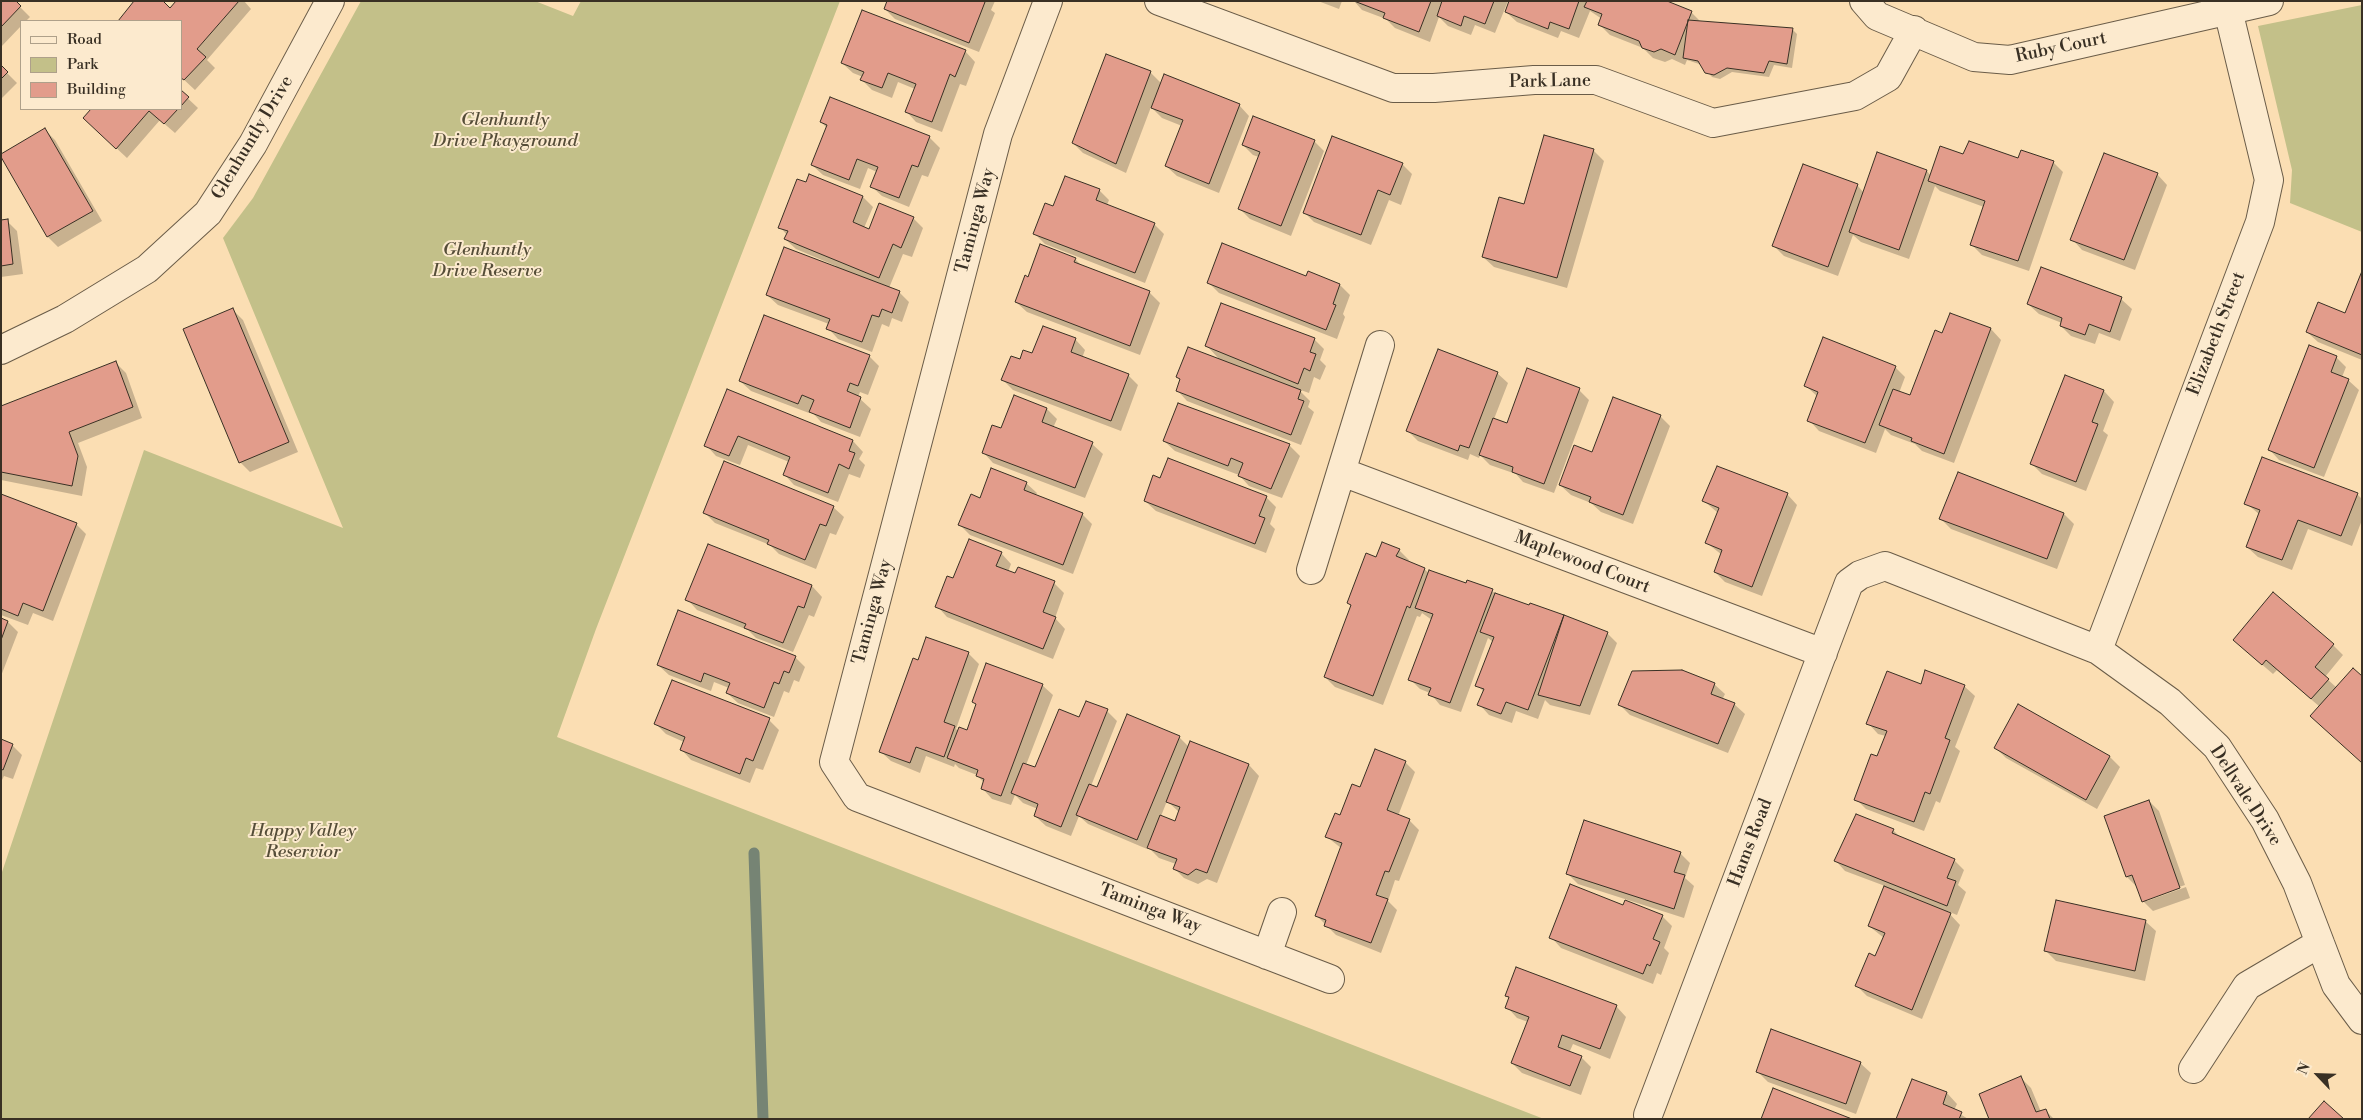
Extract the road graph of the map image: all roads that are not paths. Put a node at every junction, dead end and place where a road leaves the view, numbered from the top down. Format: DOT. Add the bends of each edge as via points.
graph roads {
  1 [pos="330,1"];
  2 [pos="1048,1"];
  3 [pos="1159,1"];
  4 [pos="1864,1"];
  5 [pos="2270,1"];
  6 [pos="2228,10"];
  7 [pos="1914,30"];
  8 [pos="1380,345"];
  9 [pos="1,350"];
  10 [pos="1342,472"];
  11 [pos="1311,570"];
  12 [pos="1860,575"];
  13 [pos="2098,650"];
  14 [pos="1823,653"];
  15 [pos="1282,912"];
  16 [pos="2320,943"];
  17 [pos="1268,955"];
  18 [pos="1330,979"];
  19 [pos="2362,1020"];
  20 [pos="2193,1069"];
  21 [pos="1648,1115"];
  1 -- 9 [label="street, Glenhuntly Drive" via="254,144 208,213 147,269 65,319"];
  2 -- 17 [label="street, Taminga Way" via="998,134 834,762 857,797"];
  3 -- 7 [label="street, Park Lane" via="1393,88 1596,80 1713,123 1854,96 1888,76"];
  4 -- 7 [label="street, Ruby Court" via="1877,16"];
  5 -- 6 [label="street, Ruby Court"];
  6 -- 7 [label="street, Ruby Court" via="2010,60 1974,57"];
  6 -- 13 [label="street, Elizabeth Street" via="2269,180 2260,222"];
  8 -- 10 [label="street"];
  10 -- 11 [label="street"];
  10 -- 14 [label="street, Maplewood Court"];
  12 -- 13 [label="street, Dellvale Drive" via="1885,566"];
  12 -- 14 [label="street, Hams Road" via="1849,583"];
  13 -- 16 [label="street, Dellvale Drive" via="2170,702 2217,747 2265,820 2297,883"];
  14 -- 21 [label="street, Hams Road"];
  15 -- 17 [label="street"];
  16 -- 19 [label="street, Dellvale Drive" via="2336,985"];
  16 -- 20 [label="street" via="2248,986"];
  17 -- 18 [label="street, Taminga Way"];
}
